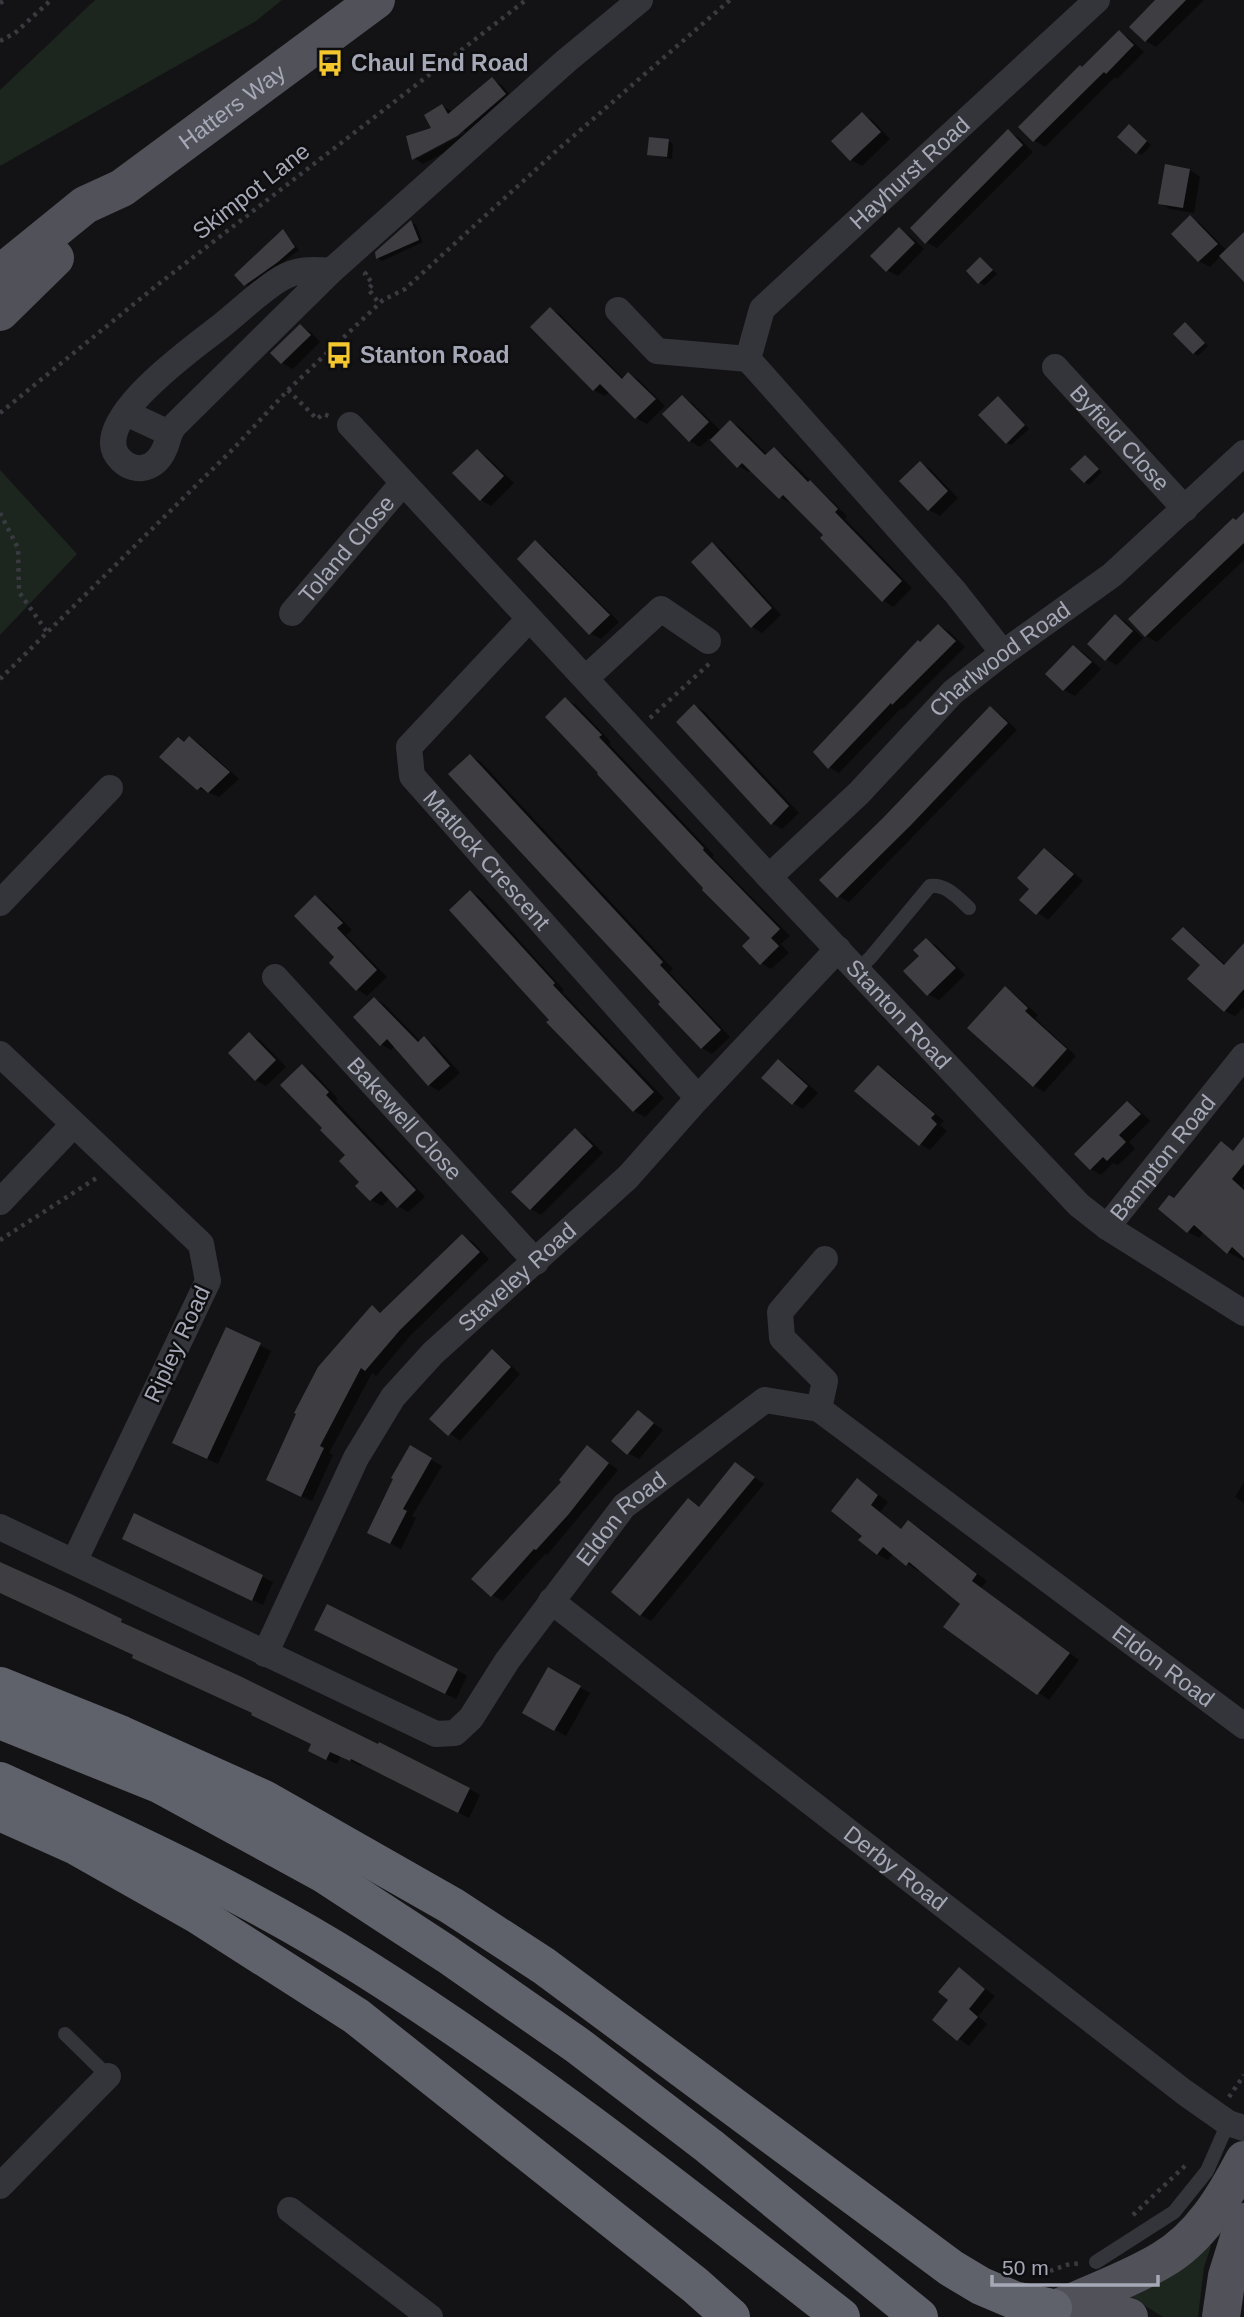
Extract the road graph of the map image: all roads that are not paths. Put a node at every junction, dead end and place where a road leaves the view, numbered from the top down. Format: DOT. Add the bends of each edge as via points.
graph roads {
  1 [pos="376,0"];
  2 [pos="640,0"];
  3 [pos="1097,0"];
  4 [pos="122,188"];
  5 [pos="331,271"];
  6 [pos="0,274"];
  7 [pos="618,310"];
  8 [pos="0,312"];
  9 [pos="748,359"];
  10 [pos="1055,367"];
  11 [pos="126,413"];
  12 [pos="350,425"];
  13 [pos="169,433"];
  14 [pos="1244,453"];
  15 [pos="402,484"];
  16 [pos="1185,509"];
  17 [pos="292,613"];
  18 [pos="529,619"];
  19 [pos="708,641"];
  20 [pos="1003,653"];
  21 [pos="586,678"];
  22 [pos="110,788"];
  23 [pos="769,877"];
  24 [pos="0,903"];
  25 [pos="968,908"];
  26 [pos="838,949"];
  27 [pos="858,970"];
  28 [pos="275,977"];
  29 [pos="0,1054"];
  30 [pos="1244,1056"];
  31 [pos="698,1098"];
  32 [pos="73,1125"];
  33 [pos="0,1202"];
  34 [pos="1107,1227"];
  35 [pos="825,1259"];
  36 [pos="536,1262"];
  37 [pos="1244,1313"];
  38 [pos="819,1409"];
  39 [pos="0,1527"];
  40 [pos="74,1562"];
  41 [pos="551,1601"];
  42 [pos="265,1654"];
  43 [pos="0,1686"];
  44 [pos="0,1720"];
  45 [pos="1244,1726"];
  46 [pos="0,1781"];
  47 [pos="0,1812"];
  48 [pos="65,2034"];
  49 [pos="108,2076"];
  50 [pos="1230,2122"];
  51 [pos="1244,2160"];
  52 [pos="0,2186"];
  53 [pos="290,2210"];
  54 [pos="1244,2222"];
  55 [pos="1096,2262"];
  56 [pos="1048,2302"];
  57 [pos="430,2317"];
  58 [pos="731,2317"];
  59 [pos="841,2317"];
  60 [pos="919,2317"];
  61 [pos="1129,2317"];
  62 [pos="1221,2317"];
  1 -- 4 [label="main road, Hatters Way"];
  2 -- 5 [label="street"];
  3 -- 9 [label="street, Hayhurst Road" via="762,309"];
  4 -- 6 [label="main road, Hatters Way" via="85,205"];
  4 -- 8 [label="main road, Hatters Way"];
  5 -- 11 [label="street" via="306,268 280,279 160,374"];
  5 -- 13 [label="street"];
  7 -- 9 [label="street" via="657,351"];
  9 -- 20 [label="street" via="955,592"];
  10 -- 16 [label="street, Byfield Close"];
  11 -- 13 [label="street"];
  11 -- 13 [label="street" via="113,442 117,456 127,466 143,469 155,464"];
  12 -- 15 [label="street, Stanton Road"];
  14 -- 16 [label="street, Charlwood Road"];
  15 -- 17 [label="street, Toland Close"];
  15 -- 18 [label="street, Stanton Road"];
  16 -- 20 [label="street, Charlwood Road" via="1112,575"];
  18 -- 21 [label="street, Stanton Road"];
  18 -- 31 [label="street, Matlock Crescent" via="409,747 412,776"];
  19 -- 21 [label="street" via="662,609"];
  20 -- 23 [label="street, Charlwood Road" via="953,692 859,793"];
  21 -- 23 [label="street, Stanton Road"];
  22 -- 24 [label="street"];
  23 -- 26 [label="street, Stanton Road"];
  25 -- 27 [label="lane" via="944,888 930,886"];
  26 -- 27 [label="street, Stanton Road"];
  26 -- 31 [label="street, Staveley Road"];
  27 -- 34 [label="street, Stanton Road" via="1079,1205"];
  28 -- 36 [label="street, Bakewell Close"];
  29 -- 32 [label="street, Ripley Road"];
  30 -- 34 [label="street, Bampton Road"];
  31 -- 36 [label="street, Staveley Road" via="628,1177"];
  32 -- 33 [label="street"];
  32 -- 40 [label="street, Ripley Road" via="201,1244 208,1281"];
  34 -- 37 [label="street, Stanton Road"];
  35 -- 38 [label="street" via="780,1312 782,1338 825,1381"];
  36 -- 42 [label="street, Staveley Road" via="433,1353 393,1397 356,1458"];
  38 -- 41 [label="street, Eldon Road" via="765,1400 624,1506"];
  38 -- 45 [label="street, Eldon Road"];
  39 -- 40 [label="street, Eldon Road"];
  40 -- 42 [label="street, Eldon Road"];
  41 -- 42 [label="street, Eldon Road" via="471,1718 455,1733 436,1734"];
  41 -- 50 [label="street, Derby Road"];
  43 -- 56 [label="highway" via="264,1800 452,1906 544,1966 951,2268 1014,2301"];
  44 -- 60 [label="highway" via="161,1785 324,1874 577,2045"];
  46 -- 59 [label="highway" via="228,1890 362,1966 672,2185"];
  47 -- 58 [label="highway" via="76,1846 198,1915 356,2016"];
  48 -- 49 [label="lane"];
  49 -- 52 [label="street"];
  50 -- 55 [label="lane" via="1207,2171 1173,2212"];
  51 -- 56 [label="main road" via="1225,2195 1196,2232 1164,2260"];
  53 -- 57 [label="street"];
  54 -- 62 [label="main road" via="1227,2276"];
  56 -- 61 [label="main road" via="1101,2308"];
}
